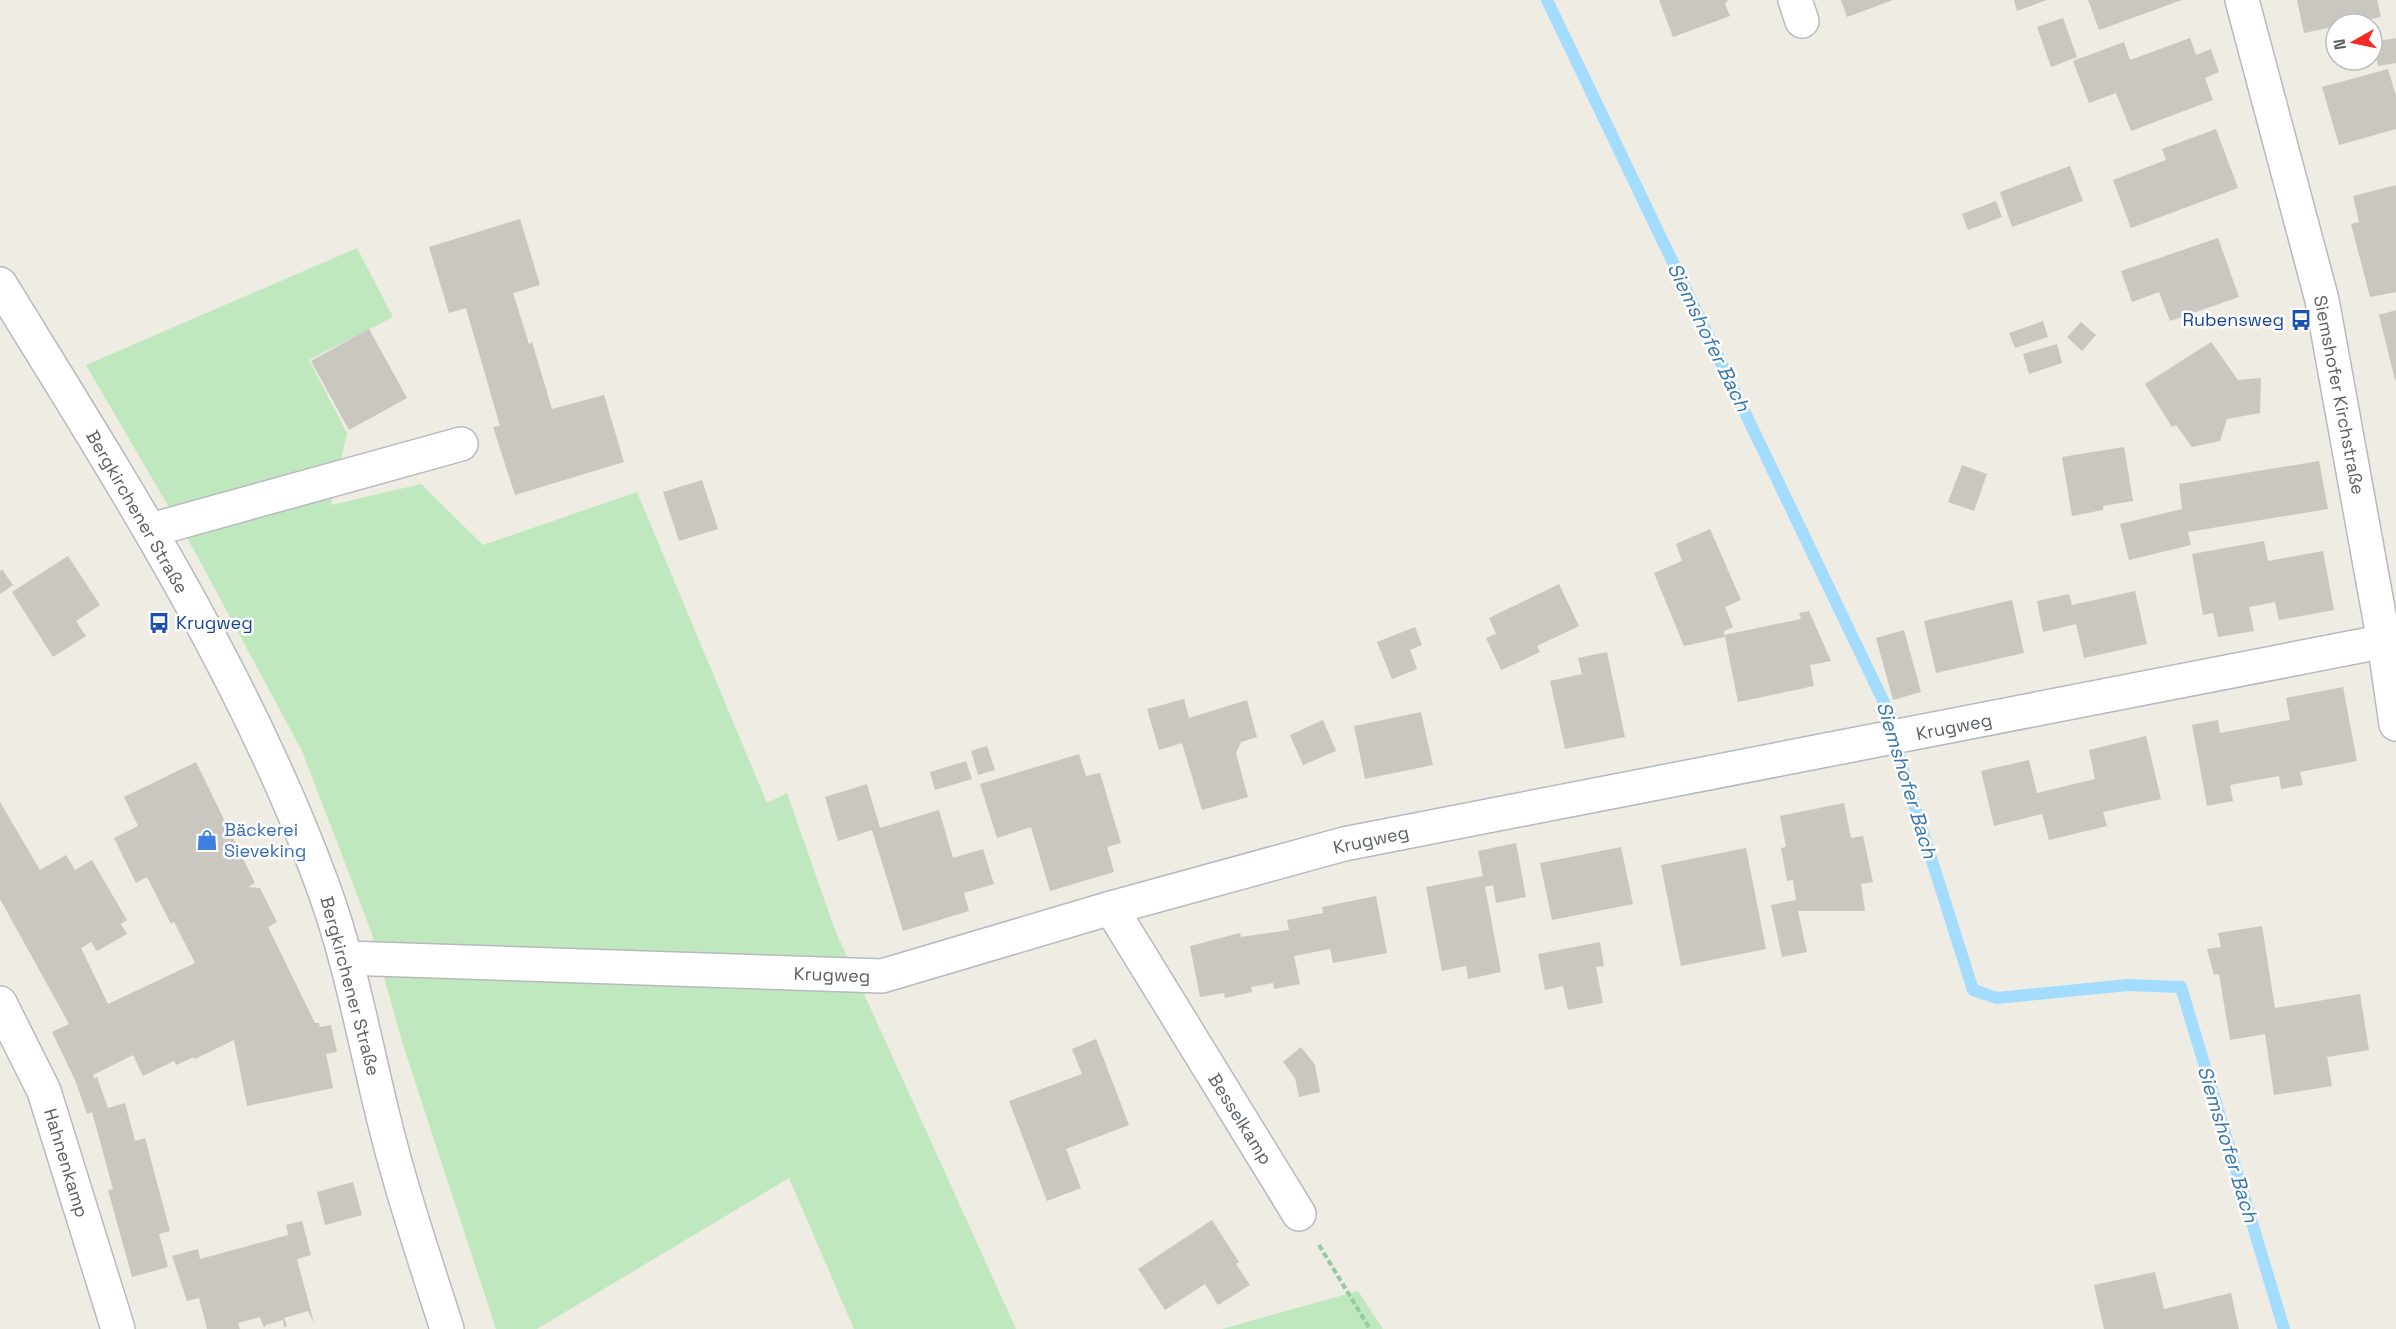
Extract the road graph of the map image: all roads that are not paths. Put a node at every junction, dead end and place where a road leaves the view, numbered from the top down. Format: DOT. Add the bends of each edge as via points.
graph roads {
  1 [pos="2242,0"];
  2 [pos="0,284"];
  3 [pos="461,444"];
  4 [pos="151,530"];
  5 [pos="2390,640"];
  6 [pos="2396,724"];
  7 [pos="1111,908"];
  8 [pos="346,958"];
  9 [pos="0,1003"];
  10 [pos="1299,1214"];
  11 [pos="118,1329"];
  12 [pos="447,1329"];
  1 -- 5 [label="street, Siemshofer Kirchstraße" via="2322,300"];
  2 -- 4 [label="street, Bergkirchener Straße"];
  3 -- 4 [label="street"];
  4 -- 8 [label="street, Bergkirchener Straße" via="287,795"];
  5 -- 6 [label="street, Siemshofer Kirchstraße"];
  5 -- 7 [label="street, Krugweg" via="1344,844"];
  7 -- 8 [label="street, Krugweg" via="882,976"];
  7 -- 10 [label="street, Besselkamp"];
  8 -- 12 [label="street, Bergkirchener Straße" via="385,1122"];
  9 -- 11 [label="street, Hahnenkamp" via="44,1091"];
}
